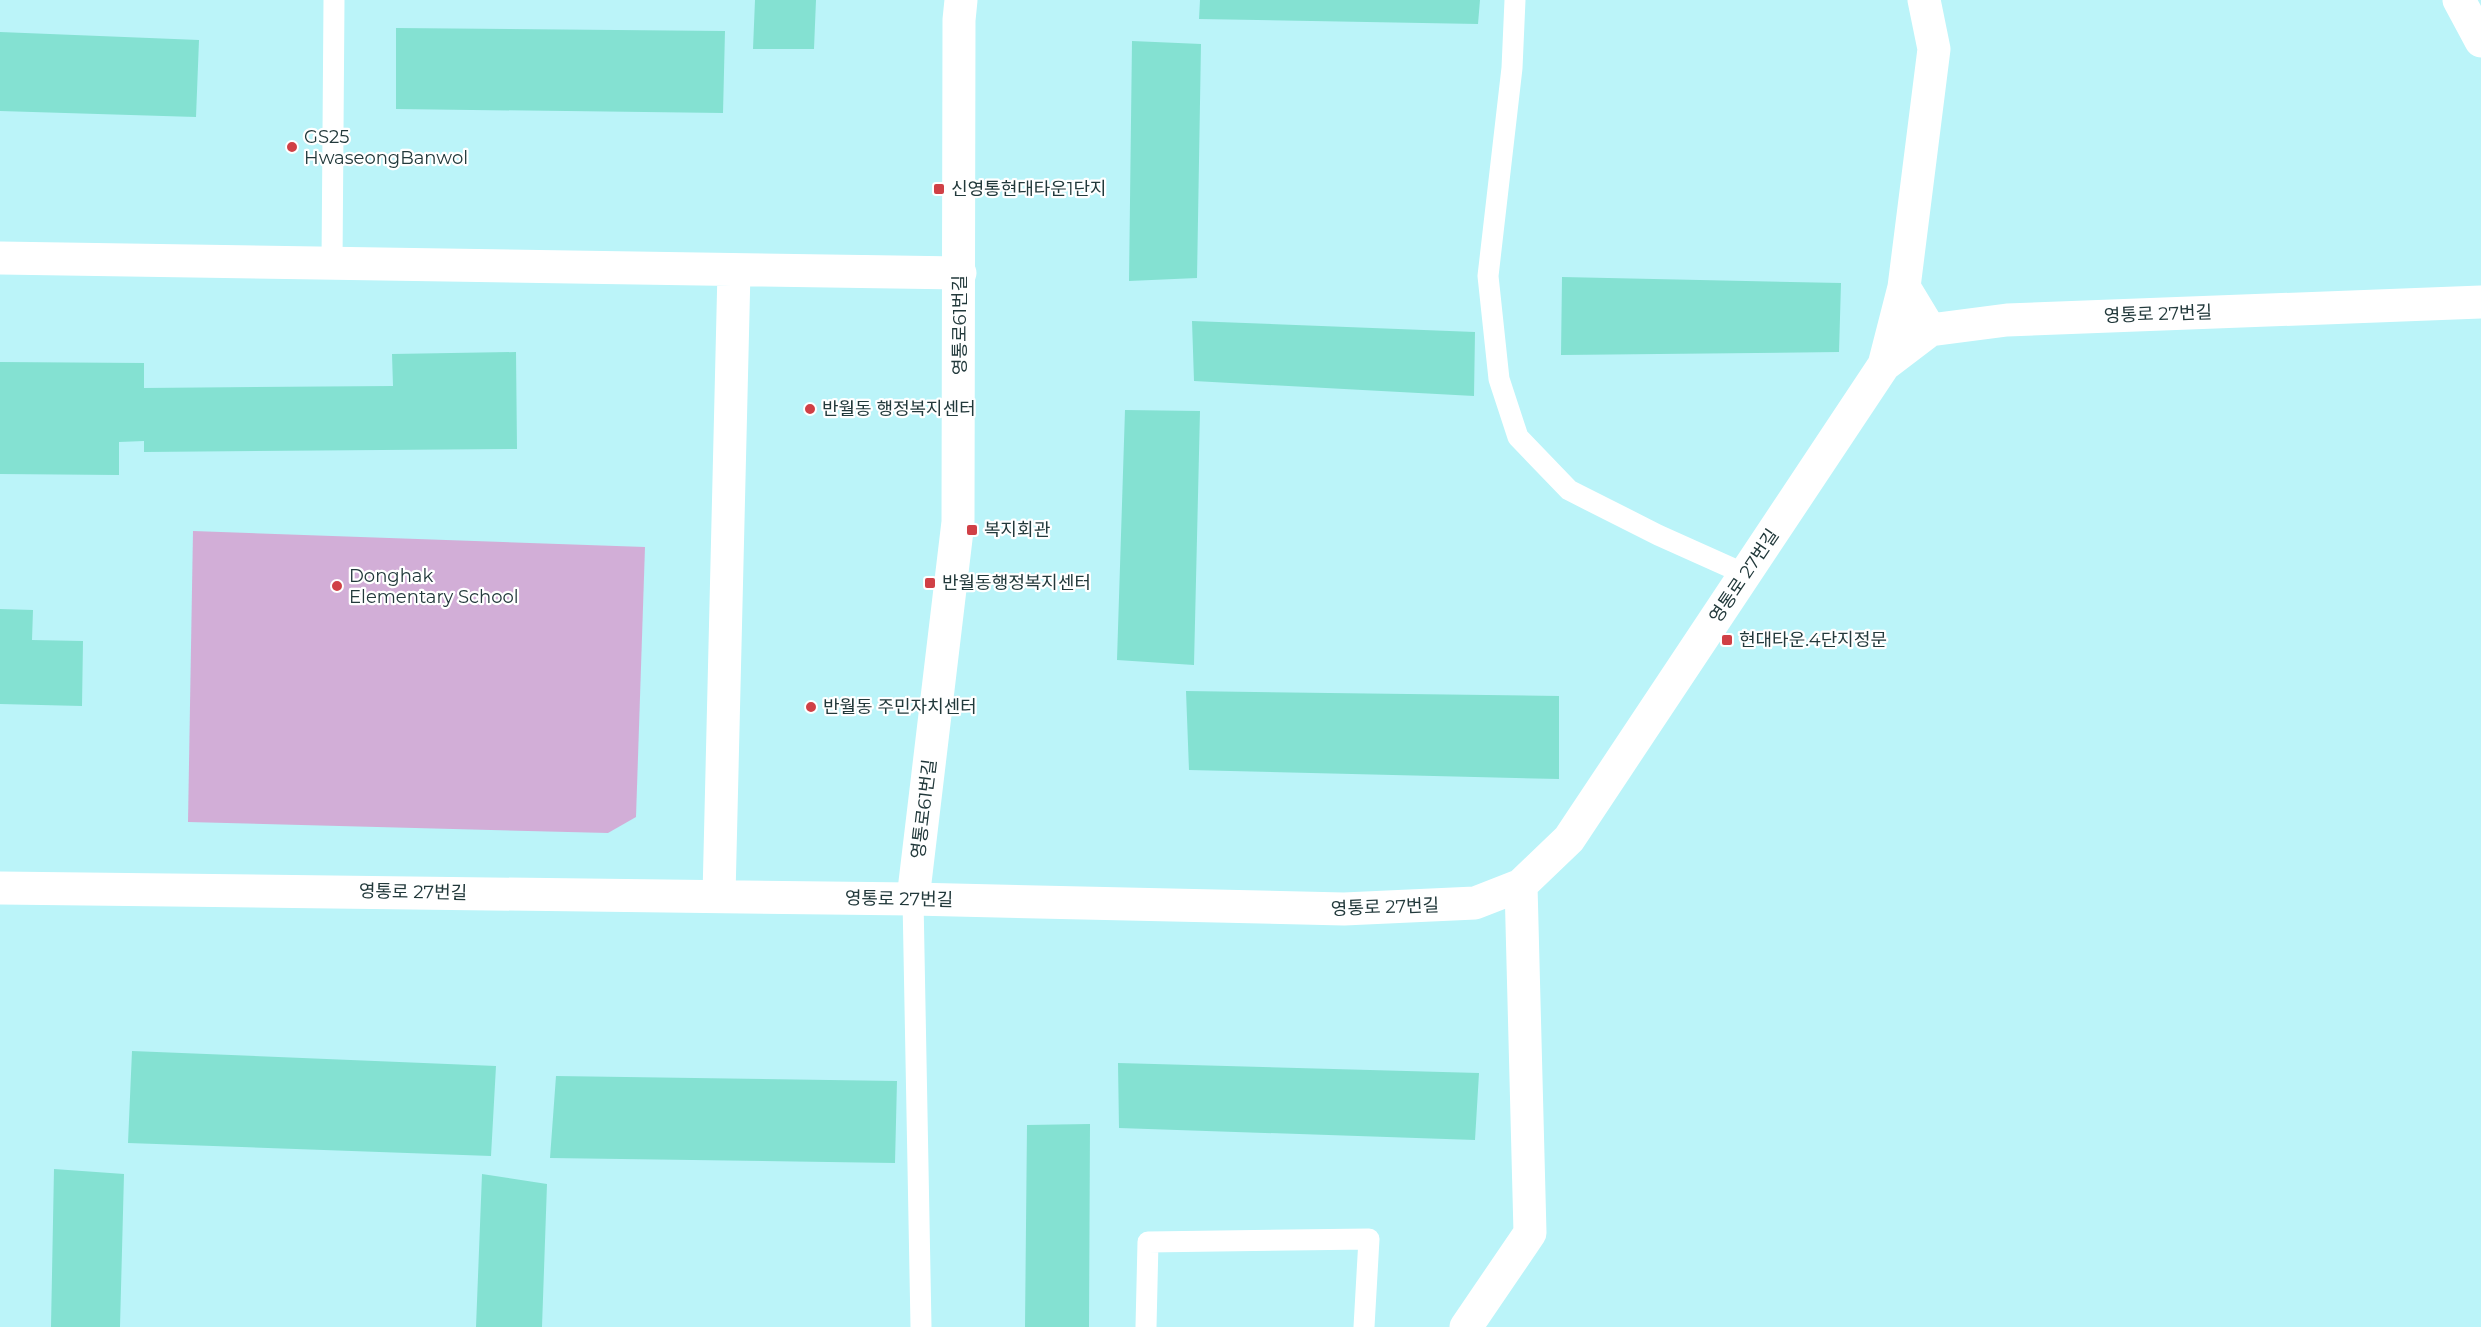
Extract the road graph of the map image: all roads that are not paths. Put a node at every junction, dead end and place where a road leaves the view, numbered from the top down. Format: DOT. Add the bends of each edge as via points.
graph roads {
  1 [pos="334,0"];
  2 [pos="961,0"];
  3 [pos="1515,0"];
  4 [pos="1924,0"];
  5 [pos="2459,0"];
  6 [pos="2481,40"];
  7 [pos="0,258"];
  8 [pos="332,264"];
  9 [pos="734,271"];
  10 [pos="960,273"];
  11 [pos="1904,287"];
  12 [pos="2481,302"];
  13 [pos="1930,330"];
  14 [pos="1884,365"];
  15 [pos="1745,574"];
  16 [pos="1521,885"];
  17 [pos="0,888"];
  18 [pos="719,896"];
  19 [pos="914,899"];
  20 [pos="921,1327"];
  21 [pos="1146,1327"];
  22 [pos="1364,1327"];
  23 [pos="1466,1327"];
  1 -- 8 [label="lane"];
  2 -- 10 [label="street, 영통로61번길"];
  3 -- 15 [label="lane" via="1512,68 1488,276 1499,379 1518,437 1569,490"];
  4 -- 11 [label="street" via="1934,50"];
  5 -- 6 [label="street"];
  7 -- 8 [label="street"];
  8 -- 9 [label="street"];
  9 -- 10 [label="street"];
  9 -- 18 [label="street"];
  10 -- 19 [label="street, 영통로61번길" via="958,522"];
  11 -- 13 [label="street"];
  11 -- 14 [label="street"];
  12 -- 13 [label="street, 영통로 27번길" via="2007,320"];
  13 -- 14 [label="street, 영통로 27번길"];
  14 -- 15 [label="street, 영통로 27번길"];
  15 -- 16 [label="street, 영통로 27번길" via="1569,839"];
  16 -- 19 [label="street, 영통로 27번길" via="1475,903 1344,909"];
  16 -- 23 [label="street" via="1530,1233"];
  17 -- 18 [label="street, 영통로 27번길"];
  18 -- 19 [label="street, 영통로 27번길"];
  19 -- 20 [label="lane"];
  21 -- 22 [label="lane" via="1148,1242 1369,1239"];
}
